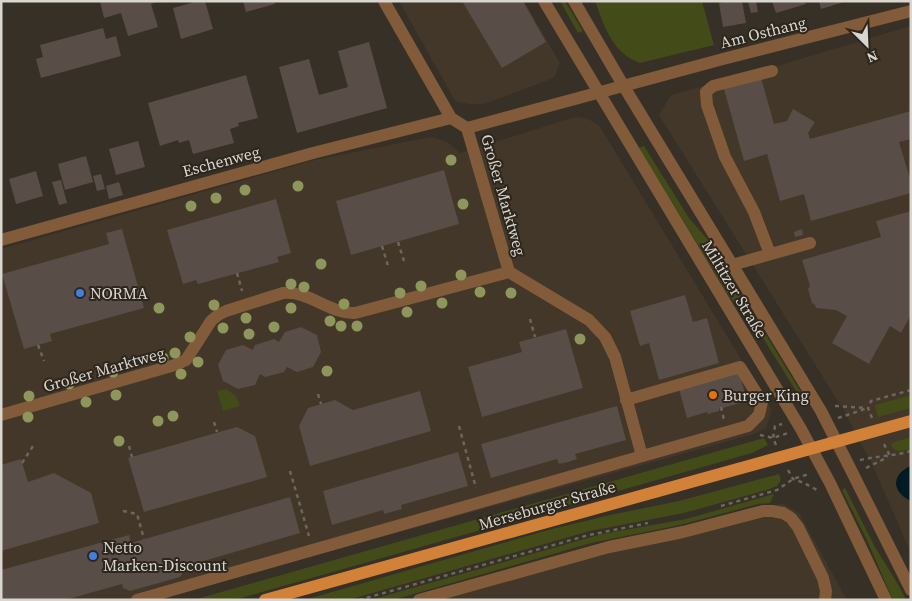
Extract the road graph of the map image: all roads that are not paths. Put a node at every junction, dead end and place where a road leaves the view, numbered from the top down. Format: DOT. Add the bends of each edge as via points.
graph roads {
  1 [pos="384,1"];
  2 [pos="544,1"];
  3 [pos="574,1"];
  4 [pos="911,11"];
  5 [pos="772,71"];
  6 [pos="623,86"];
  7 [pos="598,92"];
  8 [pos="451,118"];
  9 [pos="467,128"];
  10 [pos="1,240"];
  11 [pos="810,243"];
  12 [pos="770,254"];
  13 [pos="732,265"];
  14 [pos="509,272"];
  15 [pos="626,400"];
  16 [pos="1,415"];
  17 [pos="911,421"];
  18 [pos="837,441"];
  19 [pos="812,448"];
  20 [pos="642,456"];
  21 [pos="911,590"];
  22 [pos="137,600"];
  23 [pos="265,600"];
  24 [pos="419,600"];
  25 [pos="825,600"];
  26 [pos="886,600"];
  1 -- 8 [label="street"];
  2 -- 7 [label="street, Miltitzer Straße"];
  3 -- 6 [label="street, Miltitzer Straße"];
  4 -- 6 [label="street, Am Osthang"];
  5 -- 12 [label="street" via="713,86 706,92 706,105 725,157 754,212"];
  6 -- 7 [label="street, Am Osthang"];
  6 -- 13 [label="street, Miltitzer Straße"];
  7 -- 9 [label="street, Am Osthang"];
  7 -- 19 [label="street, Miltitzer Straße"];
  8 -- 9 [label="street"];
  8 -- 10 [label="street, Eschenweg" via="304,155"];
  9 -- 14 [label="street, Großer Marktweg"];
  11 -- 12 [label="street"];
  12 -- 13 [label="street"];
  13 -- 18 [label="street, Miltitzer Straße"];
  14 -- 15 [label="street, Großer Marktweg" via="588,320 605,337 615,357"];
  14 -- 16 [label="street, Großer Marktweg" via="355,313 337,311 292,292 283,293 218,315 186,360 175,365"];
  15 -- 20 [label="street, Großer Marktweg"];
  15 -- 20 [label="street" via="740,367 762,402 759,415 748,426"];
  17 -- 18 [label="main road, Merseburger Straße"];
  18 -- 19 [label="main road, Merseburger Straße"];
  18 -- 21 [label="street, Miltitzer Straße"];
  19 -- 23 [label="main road, Merseburger Straße"];
  19 -- 26 [label="street, Miltitzer Straße"];
  20 -- 22 [label="street"];
  24 -- 25 [label="street" via="609,546 683,532 763,511 784,513 798,527 823,578"];
}
